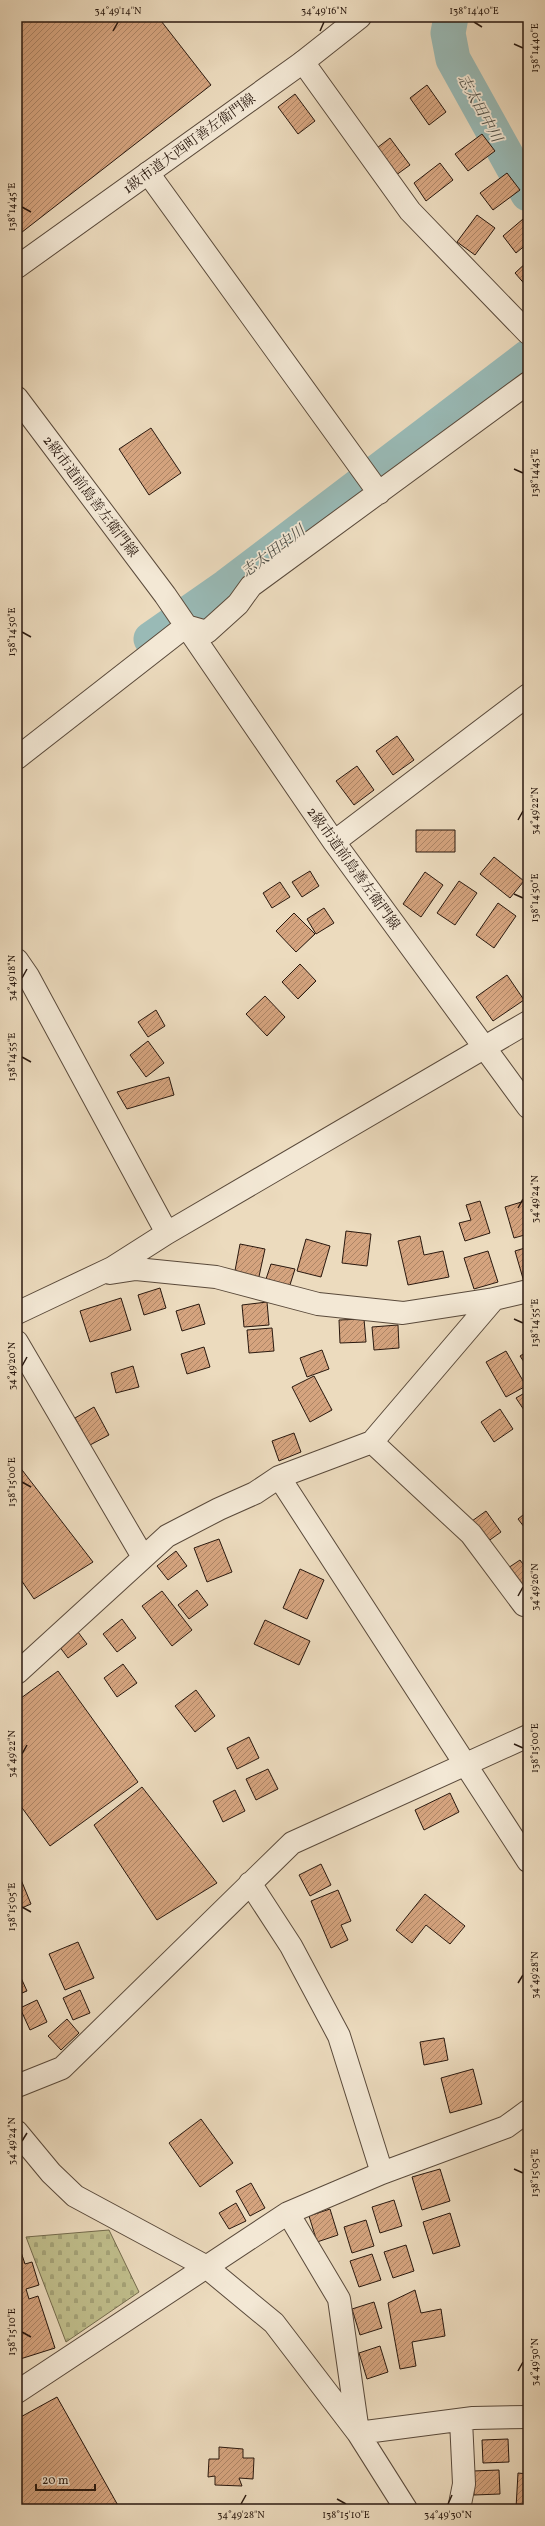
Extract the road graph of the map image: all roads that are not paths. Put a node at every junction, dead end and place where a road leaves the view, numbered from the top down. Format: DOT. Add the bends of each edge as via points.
graph roads {
  1 [pos="360,17"];
  2 [pos="303,62"];
  3 [pos="148,173"];
  4 [pos="17,267"];
  5 [pos="528,332"];
  6 [pos="528,383"];
  7 [pos="17,398"];
  8 [pos="379,493"];
  9 [pos="186,626"];
  10 [pos="528,696"];
  11 [pos="17,758"];
  12 [pos="334,842"];
  13 [pos="17,960"];
  14 [pos="528,1022"];
  15 [pos="484,1047"];
  16 [pos="528,1107"];
  17 [pos="167,1233"];
  18 [pos="97,1275"];
  19 [pos="528,1291"];
  20 [pos="494,1299"];
  21 [pos="17,1313"];
  22 [pos="17,1342"];
  23 [pos="372,1442"];
  24 [pos="280,1477"];
  25 [pos="143,1558"];
  26 [pos="528,1605"];
  27 [pos="17,1673"];
  28 [pos="528,1736"];
  29 [pos="466,1764"];
  30 [pos="528,1861"];
  31 [pos="250,1883"];
  32 [pos="17,2086"];
  33 [pos="528,2111"];
  34 [pos="17,2132"];
  35 [pos="382,2173"];
  36 [pos="288,2213"];
  37 [pos="205,2266"];
  38 [pos="17,2392"];
  39 [pos="528,2417"];
  40 [pos="461,2420"];
  41 [pos="358,2433"];
  42 [pos="406,2509"];
  43 [pos="459,2509"];
  1 -- 2 [label="street, 1級市道大西町善左衛門線"];
  2 -- 3 [label="street, 1級市道大西町善左衛門線"];
  2 -- 5 [label="street" via="410,211"];
  3 -- 4 [label="street, 1級市道大西町善左衛門線"];
  3 -- 8 [label="street"];
  6 -- 8 [label="street"];
  7 -- 9 [label="street, 2級市道前島善左衛門線"];
  8 -- 9 [label="street" via="251,586 238,604 207,632"];
  9 -- 11 [label="street"];
  9 -- 12 [label="street, 2級市道前島善左衛門線"];
  10 -- 12 [label="street"];
  12 -- 15 [label="street, 2級市道前島善左衛門線"];
  13 -- 17 [label="street" via="32,983"];
  14 -- 15 [label="street"];
  15 -- 16 [label="street, 2級市道前島善左衛門線"];
  15 -- 17 [label="street"];
  17 -- 18 [label="street"];
  18 -- 20 [label="street" via="136,1269 216,1277 318,1304 403,1313"];
  18 -- 21 [label="street"];
  19 -- 20 [label="street"];
  20 -- 23 [label="street"];
  22 -- 25 [label="street"];
  23 -- 24 [label="street"];
  23 -- 26 [label="street" via="471,1534 524,1605"];
  24 -- 25 [label="street" via="255,1493 167,1536"];
  24 -- 29 [label="street"];
  25 -- 27 [label="street"];
  28 -- 29 [label="street"];
  29 -- 30 [label="street"];
  29 -- 31 [label="street" via="292,1843"];
  31 -- 32 [label="street" via="62,2068"];
  31 -- 35 [label="street" via="291,1946 339,2036"];
  33 -- 35 [label="street" via="506,2127"];
  34 -- 37 [label="street" via="51,2173 75,2196"];
  35 -- 36 [label="street"];
  36 -- 37 [label="street"];
  36 -- 41 [label="street" via="339,2299"];
  37 -- 38 [label="street"];
  37 -- 41 [label="street" via="274,2323"];
  39 -- 40 [label="street"];
  40 -- 41 [label="street"];
  40 -- 43 [label="street" via="464,2484"];
  41 -- 42 [label="street"];
}
